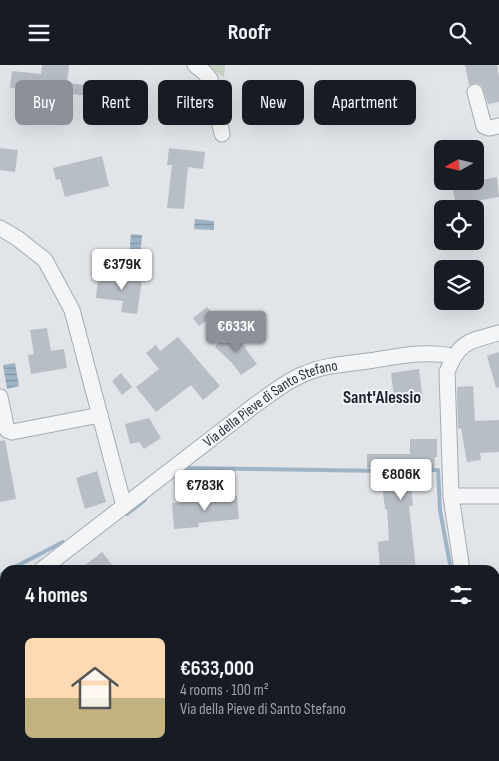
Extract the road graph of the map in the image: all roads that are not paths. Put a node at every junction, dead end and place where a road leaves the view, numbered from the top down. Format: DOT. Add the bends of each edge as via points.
graph roads {
  1 [pos="195,65"];
  2 [pos="475,92"];
  3 [pos="499,126"];
  4 [pos="222,135"];
  5 [pos="0,228"];
  6 [pos="499,333"];
  7 [pos="453,356"];
  8 [pos="0,397"];
  9 [pos="100,415"];
  10 [pos="451,496"];
  11 [pos="499,496"];
  12 [pos="124,506"];
  13 [pos="47,565"];
  14 [pos="461,565"];
  1 -- 4 [label="street" via="210,79"];
  2 -- 3 [label="street" via="484,126"];
  5 -- 9 [label="street" via="45,260 72,310"];
  6 -- 7 [label="street" via="473,340 460,347"];
  7 -- 10 [label="street" via="447,372"];
  7 -- 12 [label="street, Via della Pieve di Santo Stefano" via="420,354 339,365 303,374 255,405"];
  8 -- 9 [label="street" via="8,430 12,432"];
  9 -- 12 [label="street"];
  10 -- 11 [label="street"];
  10 -- 14 [label="street"];
  12 -- 13 [label="street, Via della Pieve di Santo Stefano"];
}
